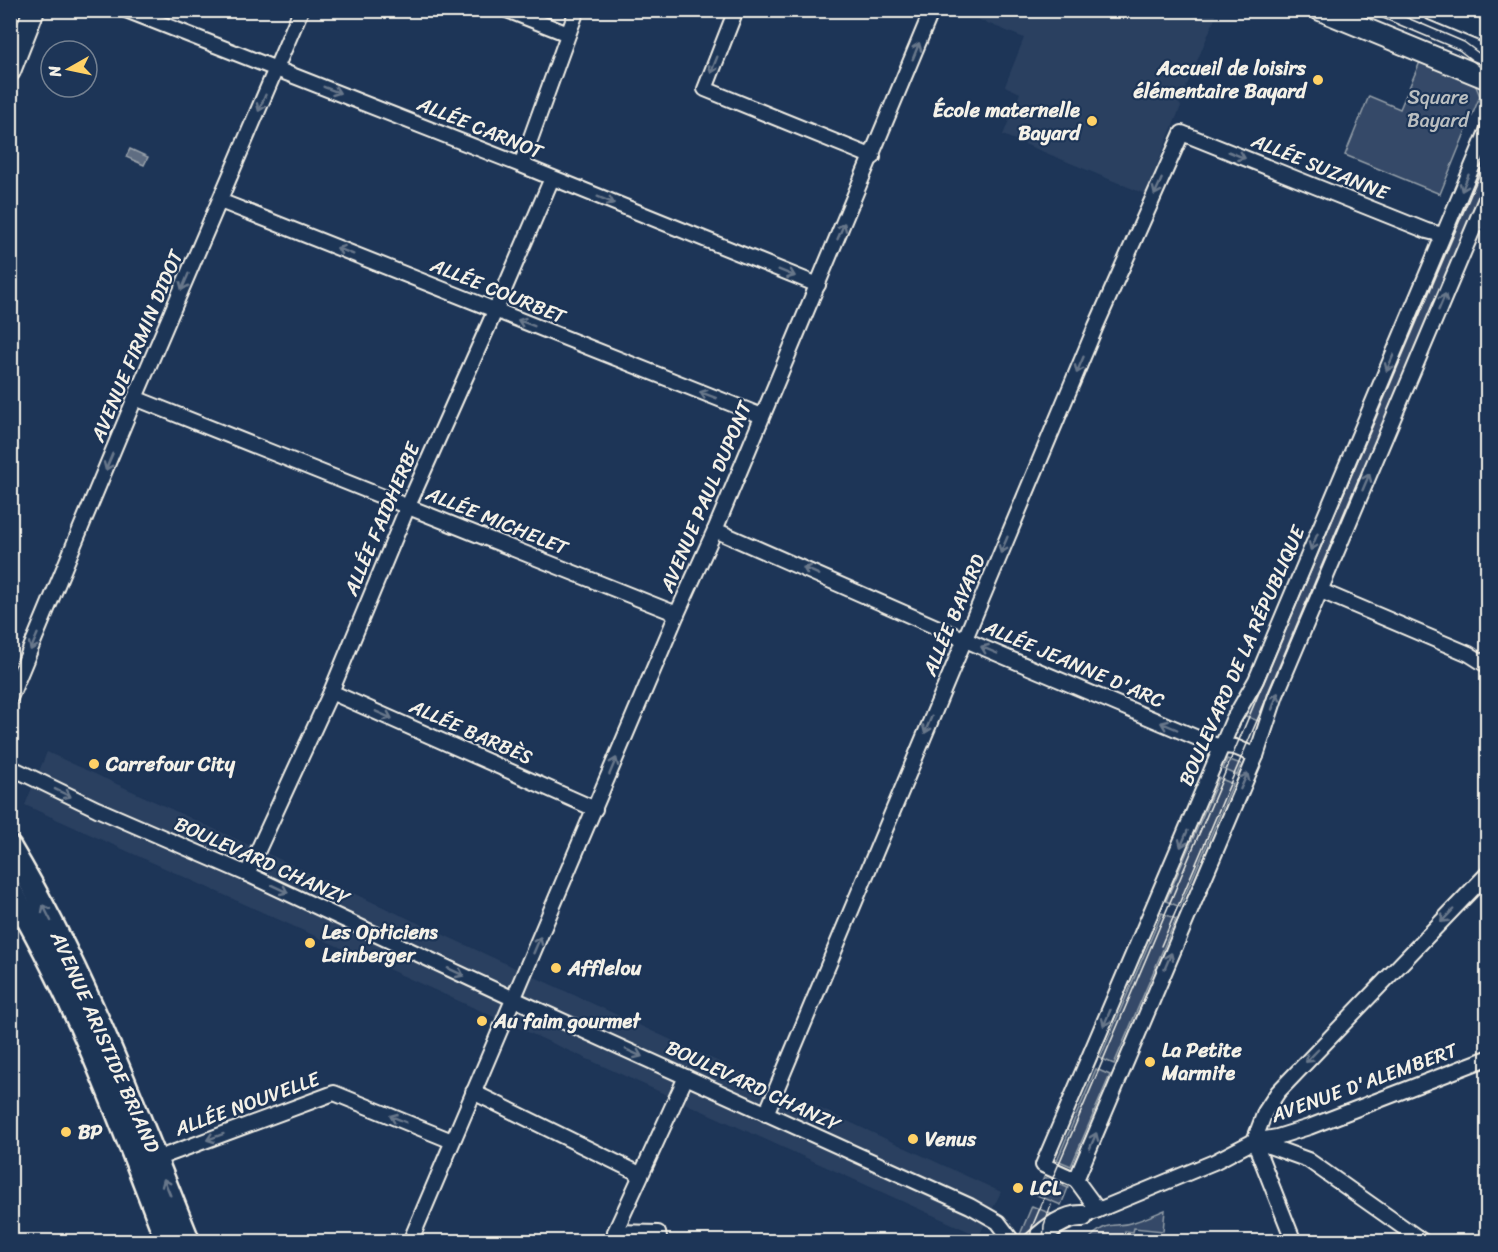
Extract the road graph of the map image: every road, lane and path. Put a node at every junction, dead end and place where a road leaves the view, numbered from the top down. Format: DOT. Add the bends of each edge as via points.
graph roads {
  1 [pos="34,10"];
  2 [pos="126,10"];
  3 [pos="301,10"];
  4 [pos="507,10"];
  5 [pos="577,10"];
  6 [pos="736,10"];
  7 [pos="932,10"];
  8 [pos="1320,10"];
  9 [pos="1433,10"];
  10 [pos="1488,33"];
  11 [pos="567,34"];
  12 [pos="277,69"];
  13 [pos="10,70"];
  14 [pos="1488,79"];
  15 [pos="1488,129"];
  16 [pos="1182,133"];
  17 [pos="873,156"];
  18 [pos="521,165"];
  19 [pos="552,178"];
  20 [pos="1488,194"];
  21 [pos="220,201"];
  22 [pos="1443,235"];
  23 [pos="818,285"];
  24 [pos="495,311"];
  25 [pos="135,398"];
  26 [pos="762,416"];
  27 [pos="408,506"];
  28 [pos="715,530"];
  29 [pos="1320,591"];
  30 [pos="677,614"];
  31 [pos="965,639"];
  32 [pos="1488,666"];
  33 [pos="331,692"];
  34 [pos="10,698"];
  35 [pos="1223,746"];
  36 [pos="1256,756"];
  37 [pos="10,767"];
  38 [pos="595,809"];
  39 [pos="10,847"];
  40 [pos="1488,873"];
  41 [pos="247,874"];
  42 [pos="10,889"];
  43 [pos="514,999"];
  44 [pos="1488,1058"];
  45 [pos="686,1077"];
  46 [pos="473,1092"];
  47 [pos="766,1114"];
  48 [pos="452,1141"];
  49 [pos="1254,1141"];
  50 [pos="156,1159"];
  51 [pos="640,1174"];
  52 [pos="1076,1180"];
  53 [pos="1091,1213"];
  54 [pos="614,1237"];
  55 [pos="167,1242"];
  56 [pos="189,1242"];
  57 [pos="410,1242"];
  58 [pos="660,1242"];
  59 [pos="1013,1242"];
  60 [pos="1034,1242"];
  61 [pos="1053,1242"];
  62 [pos="1294,1242"];
  63 [pos="1424,1242"];
  1 -- 13 [label="main road"];
  2 -- 12 [label="street, ALLÉE CARNOT"];
  3 -- 12 [label="street, AVENUE FIRMIN DIDOT"];
  4 -- 11 [label="street"];
  5 -- 11 [label="street"];
  6 -- 17 [label="street, one-way" via="705,89"];
  17 -- 7 [label="street, AVENUE PAUL DUPONT, one-way"];
  8 -- 14 [label="main road"];
  9 -- 10 [label="main road"];
  11 -- 18 [label="street"];
  12 -- 18 [label="street, ALLÉE CARNOT, one-way"];
  12 -- 21 [label="street, AVENUE FIRMIN DIDOT, one-way"];
  15 -- 22 [label="street, BOULEVARD DE LA RÉPUBLIQUE, one-way"];
  16 -- 22 [label="street, ALLÉE SUZANNE, one-way"];
  16 -- 31 [label="street, ALLÉE BAYARD, one-way"];
  23 -- 17 [label="street, AVENUE PAUL DUPONT, one-way"];
  18 -- 19 [label="street, ALLÉE CARNOT"];
  19 -- 23 [label="street, ALLÉE CARNOT, one-way"];
  19 -- 24 [label="street, ALLÉE FAIDHERBE"];
  29 -- 20 [label="street, one-way"];
  24 -- 21 [label="street, ALLÉE COURBET, one-way"];
  21 -- 25 [label="street, AVENUE FIRMIN DIDOT, one-way"];
  22 -- 35 [label="street, BOULEVARD DE LA RÉPUBLIQUE, one-way" via="1256,680"];
  23 -- 26 [label="street, AVENUE PAUL DUPONT"];
  26 -- 24 [label="street, ALLÉE COURBET, one-way"];
  24 -- 27 [label="street, ALLÉE FAIDHERBE"];
  25 -- 27 [label="street, ALLÉE MICHELET"];
  25 -- 34 [label="street, AVENUE FIRMIN DIDOT, one-way"];
  26 -- 28 [label="street, AVENUE PAUL DUPONT"];
  27 -- 30 [label="street, ALLÉE MICHELET"];
  27 -- 33 [label="street, ALLÉE FAIDHERBE"];
  28 -- 30 [label="street, AVENUE PAUL DUPONT"];
  31 -- 28 [label="street, ALLÉE JEANNE D'ARC, one-way"];
  29 -- 32 [label="street" via="1469,654"];
  36 -- 29 [label="street, one-way" via="1276,695"];
  38 -- 30 [label="street, AVENUE PAUL DUPONT, one-way"];
  35 -- 31 [label="street, ALLÉE JEANNE D'ARC, one-way"];
  31 -- 47 [label="street, ALLÉE BAYARD, one-way"];
  33 -- 38 [label="street, ALLÉE BARBÈS, one-way"];
  33 -- 41 [label="street, ALLÉE FAIDHERBE"];
  35 -- 36 [label="street, ALLÉE JEANNE D'ARC"];
  35 -- 52 [label="street, BOULEVARD DE LA RÉPUBLIQUE, one-way" via="1043,1165"];
  52 -- 36 [label="street, one-way"];
  37 -- 41 [label="street, BOULEVARD CHANZY, one-way"];
  43 -- 38 [label="street, AVENUE PAUL DUPONT, one-way"];
  50 -- 39 [label="main road, AVENUE ARISTIDE BRIAND, one-way" via="98,1017"];
  40 -- 49 [label="street, one-way" via="1278,1092 1264,1112"];
  41 -- 43 [label="street, BOULEVARD CHANZY, one-way"];
  42 -- 55 [label="main road, AVENUE ARISTIDE BRIAND" via="75,1016"];
  43 -- 45 [label="street, BOULEVARD CHANZY, one-way"];
  43 -- 46 [label="street, AVENUE PAUL DUPONT"];
  44 -- 49 [label="street, AVENUE D'ALEMBERT" via="1309,1127"];
  45 -- 47 [label="street, BOULEVARD CHANZY"];
  45 -- 51 [label="street"];
  46 -- 48 [label="street, AVENUE PAUL DUPONT"];
  46 -- 51 [label="street"];
  47 -- 59 [label="street, BOULEVARD CHANZY" via="970,1206 998,1222"];
  48 -- 50 [label="street, ALLÉE NOUVELLE, one-way" via="334,1093"];
  48 -- 57 [label="street, AVENUE PAUL DUPONT"];
  49 -- 53 [label="street, AVENUE D'ALEMBERT" via="1214,1162"];
  49 -- 62 [label="street"];
  49 -- 63 [label="street" via="1308,1160"];
  56 -- 50 [label="main road, AVENUE ARISTIDE BRIAND, one-way"];
  51 -- 54 [label="street"];
  52 -- 53 [label="street, BOULEVARD DE LA RÉPUBLIQUE"];
  53 -- 60 [label="main road" via="1072,1215"];
  53 -- 61 [label="main road"];
  54 -- 58 [label="street" via="658,1233"];
}
